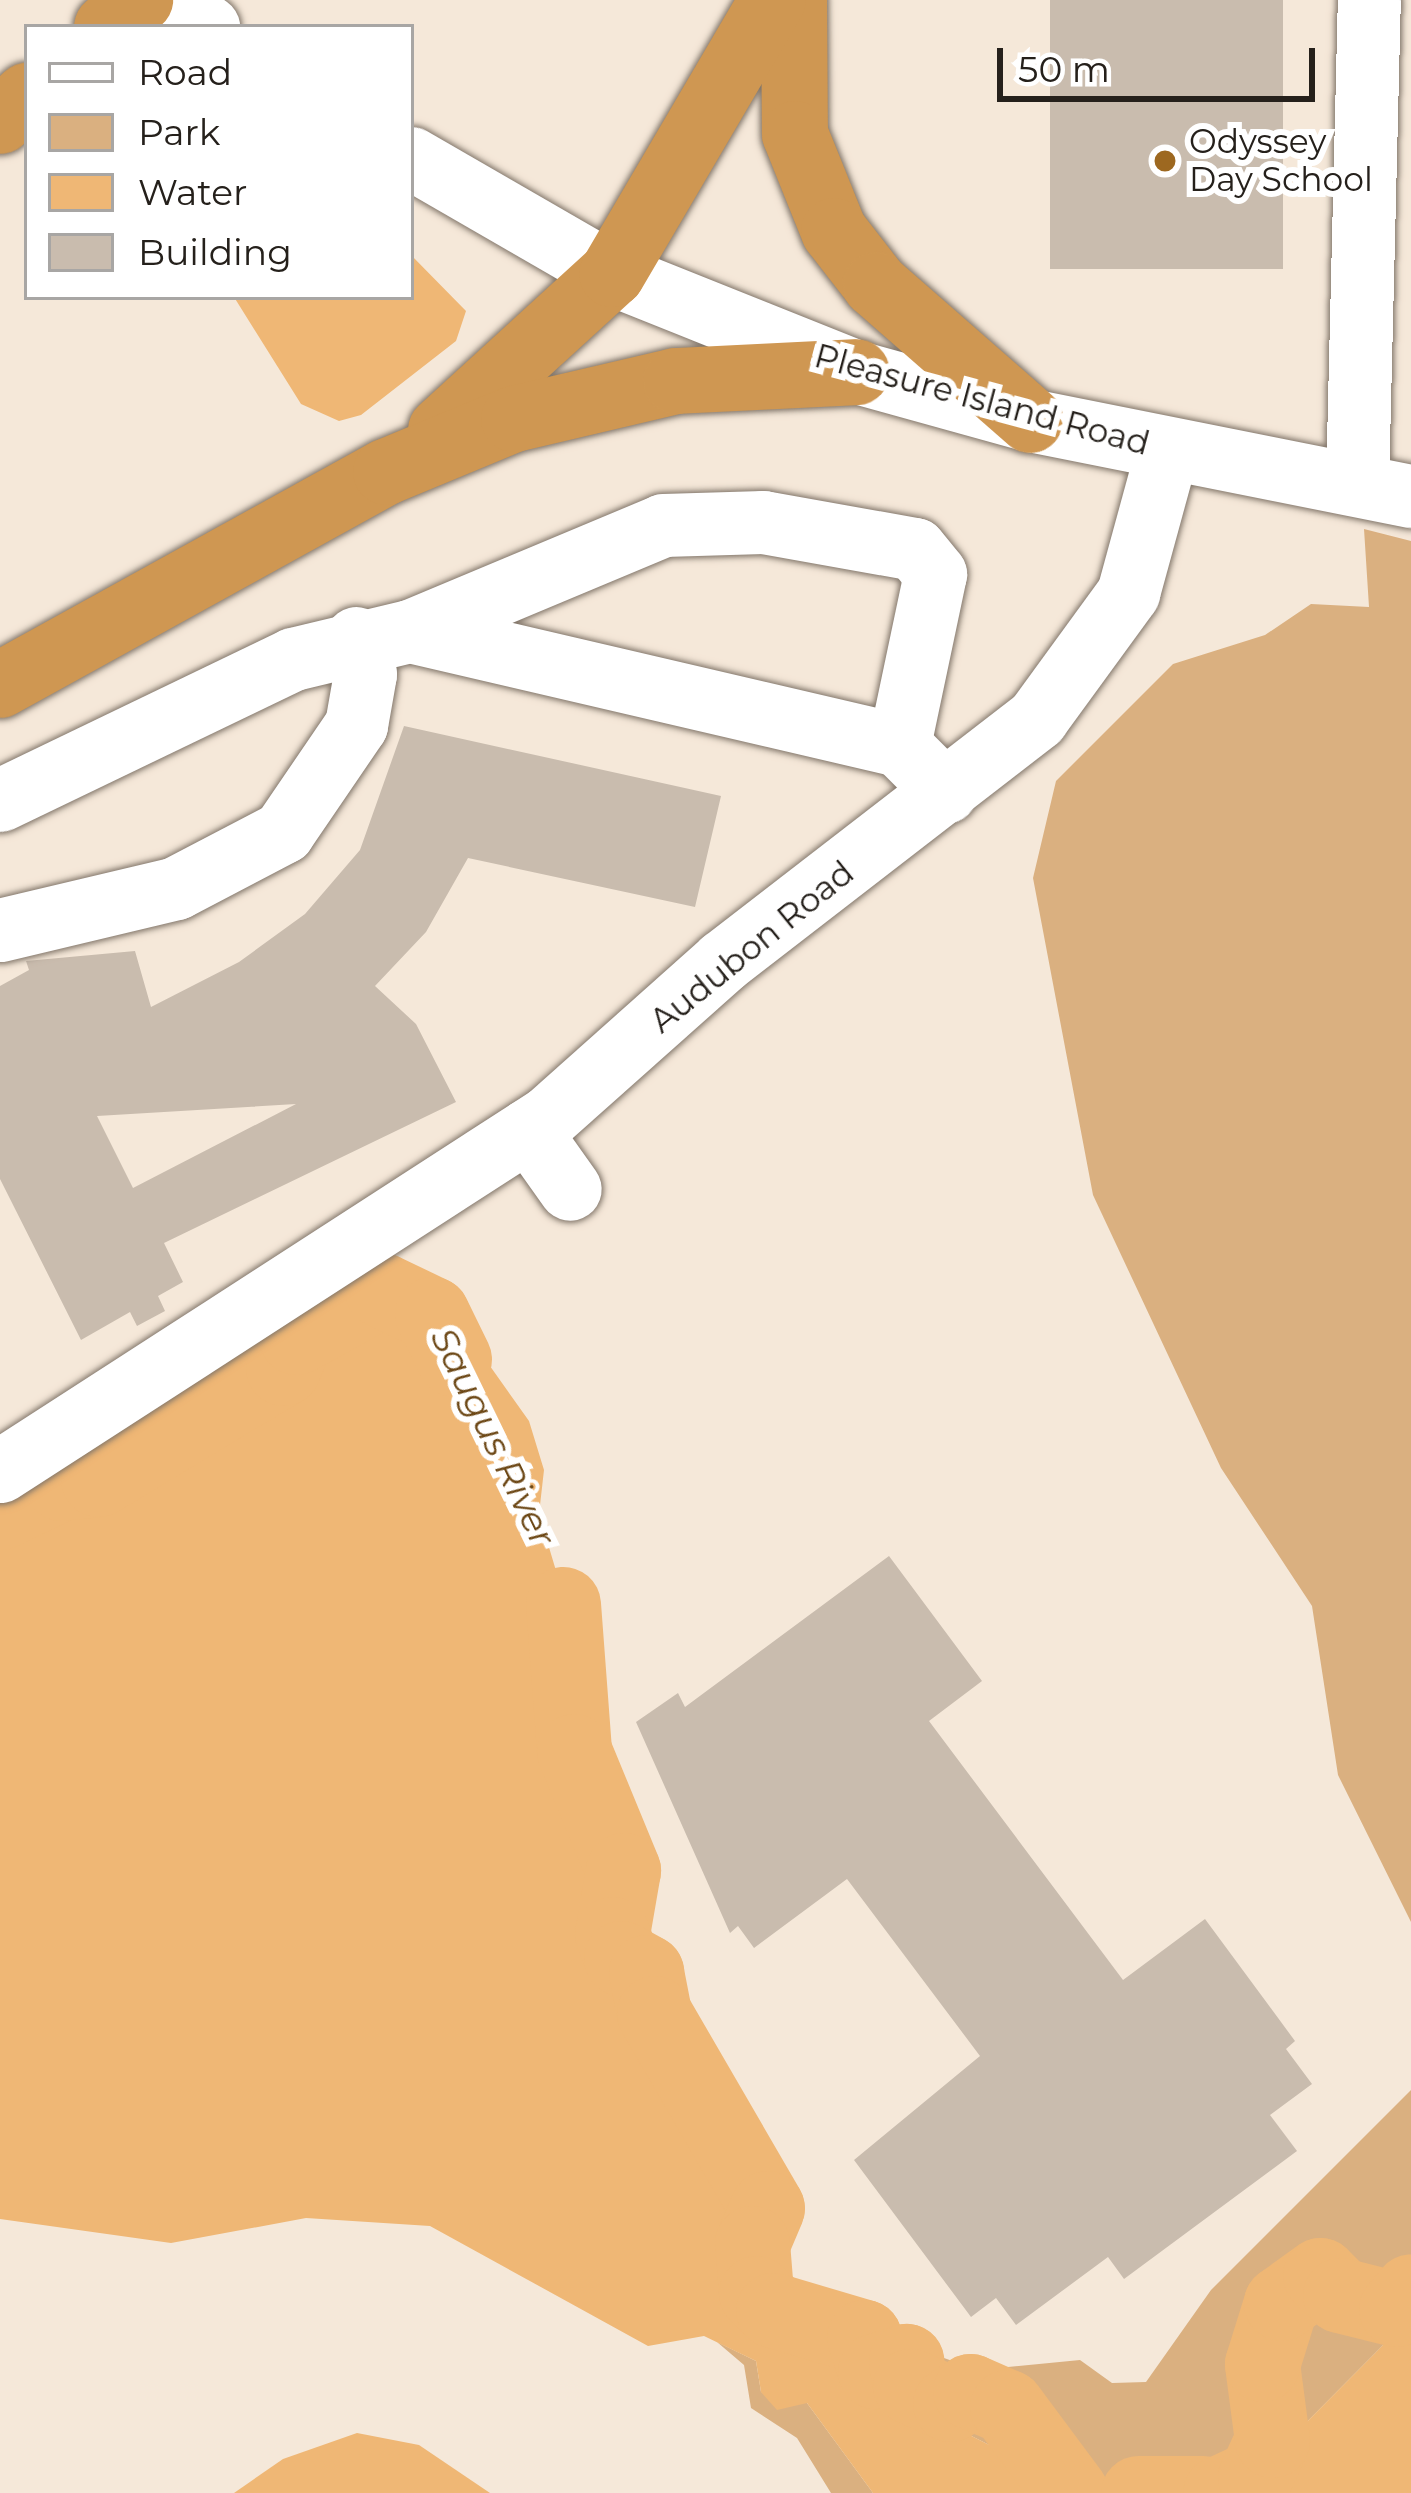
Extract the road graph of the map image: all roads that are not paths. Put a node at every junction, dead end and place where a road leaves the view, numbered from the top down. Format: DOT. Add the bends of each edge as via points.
graph roads {
  1 [pos="140,0"];
  2 [pos="170,0"];
  3 [pos="773,0"];
  4 [pos="794,0"];
  5 [pos="1369,0"];
  6 [pos="111,24"];
  7 [pos="204,24"];
  8 [pos="24,99"];
  9 [pos="0,121"];
  10 [pos="414,160"];
  11 [pos="612,274"];
  12 [pos="856,372"];
  13 [pos="1030,420"];
  14 [pos="1167,450"];
  15 [pos="386,472"];
  16 [pos="1384,490"];
  17 [pos="383,634"];
  18 [pos="0,686"];
  19 [pos="899,745"];
  20 [pos="946,792"];
  21 [pos="0,800"];
  22 [pos="0,930"];
  23 [pos="528,1130"];
  24 [pos="570,1189"];
  25 [pos="0,1471"];
  1 -- 6 [label="highway"];
  2 -- 7 [label="street"];
  3 -- 11 [label="highway"];
  4 -- 13 [label="highway" via="790,104 815,199 875,285"];
  5 -- 16 [label="street"];
  8 -- 9 [label="highway"];
  10 -- 11 [label="street, Pleasure Island Road"];
  11 -- 12 [label="street, Pleasure Island Road"];
  11 -- 15 [label="highway"];
  12 -- 13 [label="street, Pleasure Island Road"];
  12 -- 15 [label="highway" via="599,391"];
  13 -- 14 [label="street, Pleasure Island Road"];
  14 -- 16 [label="street"];
  14 -- 20 [label="street, Audubon Road" via="1140,561 1087,663"];
  15 -- 18 [label="highway"];
  17 -- 19 [label="street"];
  17 -- 19 [label="street" via="663,525 763,522 915,548 935,574"];
  17 -- 21 [label="street"];
  17 -- 22 [label="street" via="364,674 356,724 283,832 176,887"];
  19 -- 20 [label="street"];
  20 -- 23 [label="street, Audubon Road" via="723,961"];
  23 -- 24 [label="street"];
  23 -- 25 [label="street, Audubon Road"];
}
